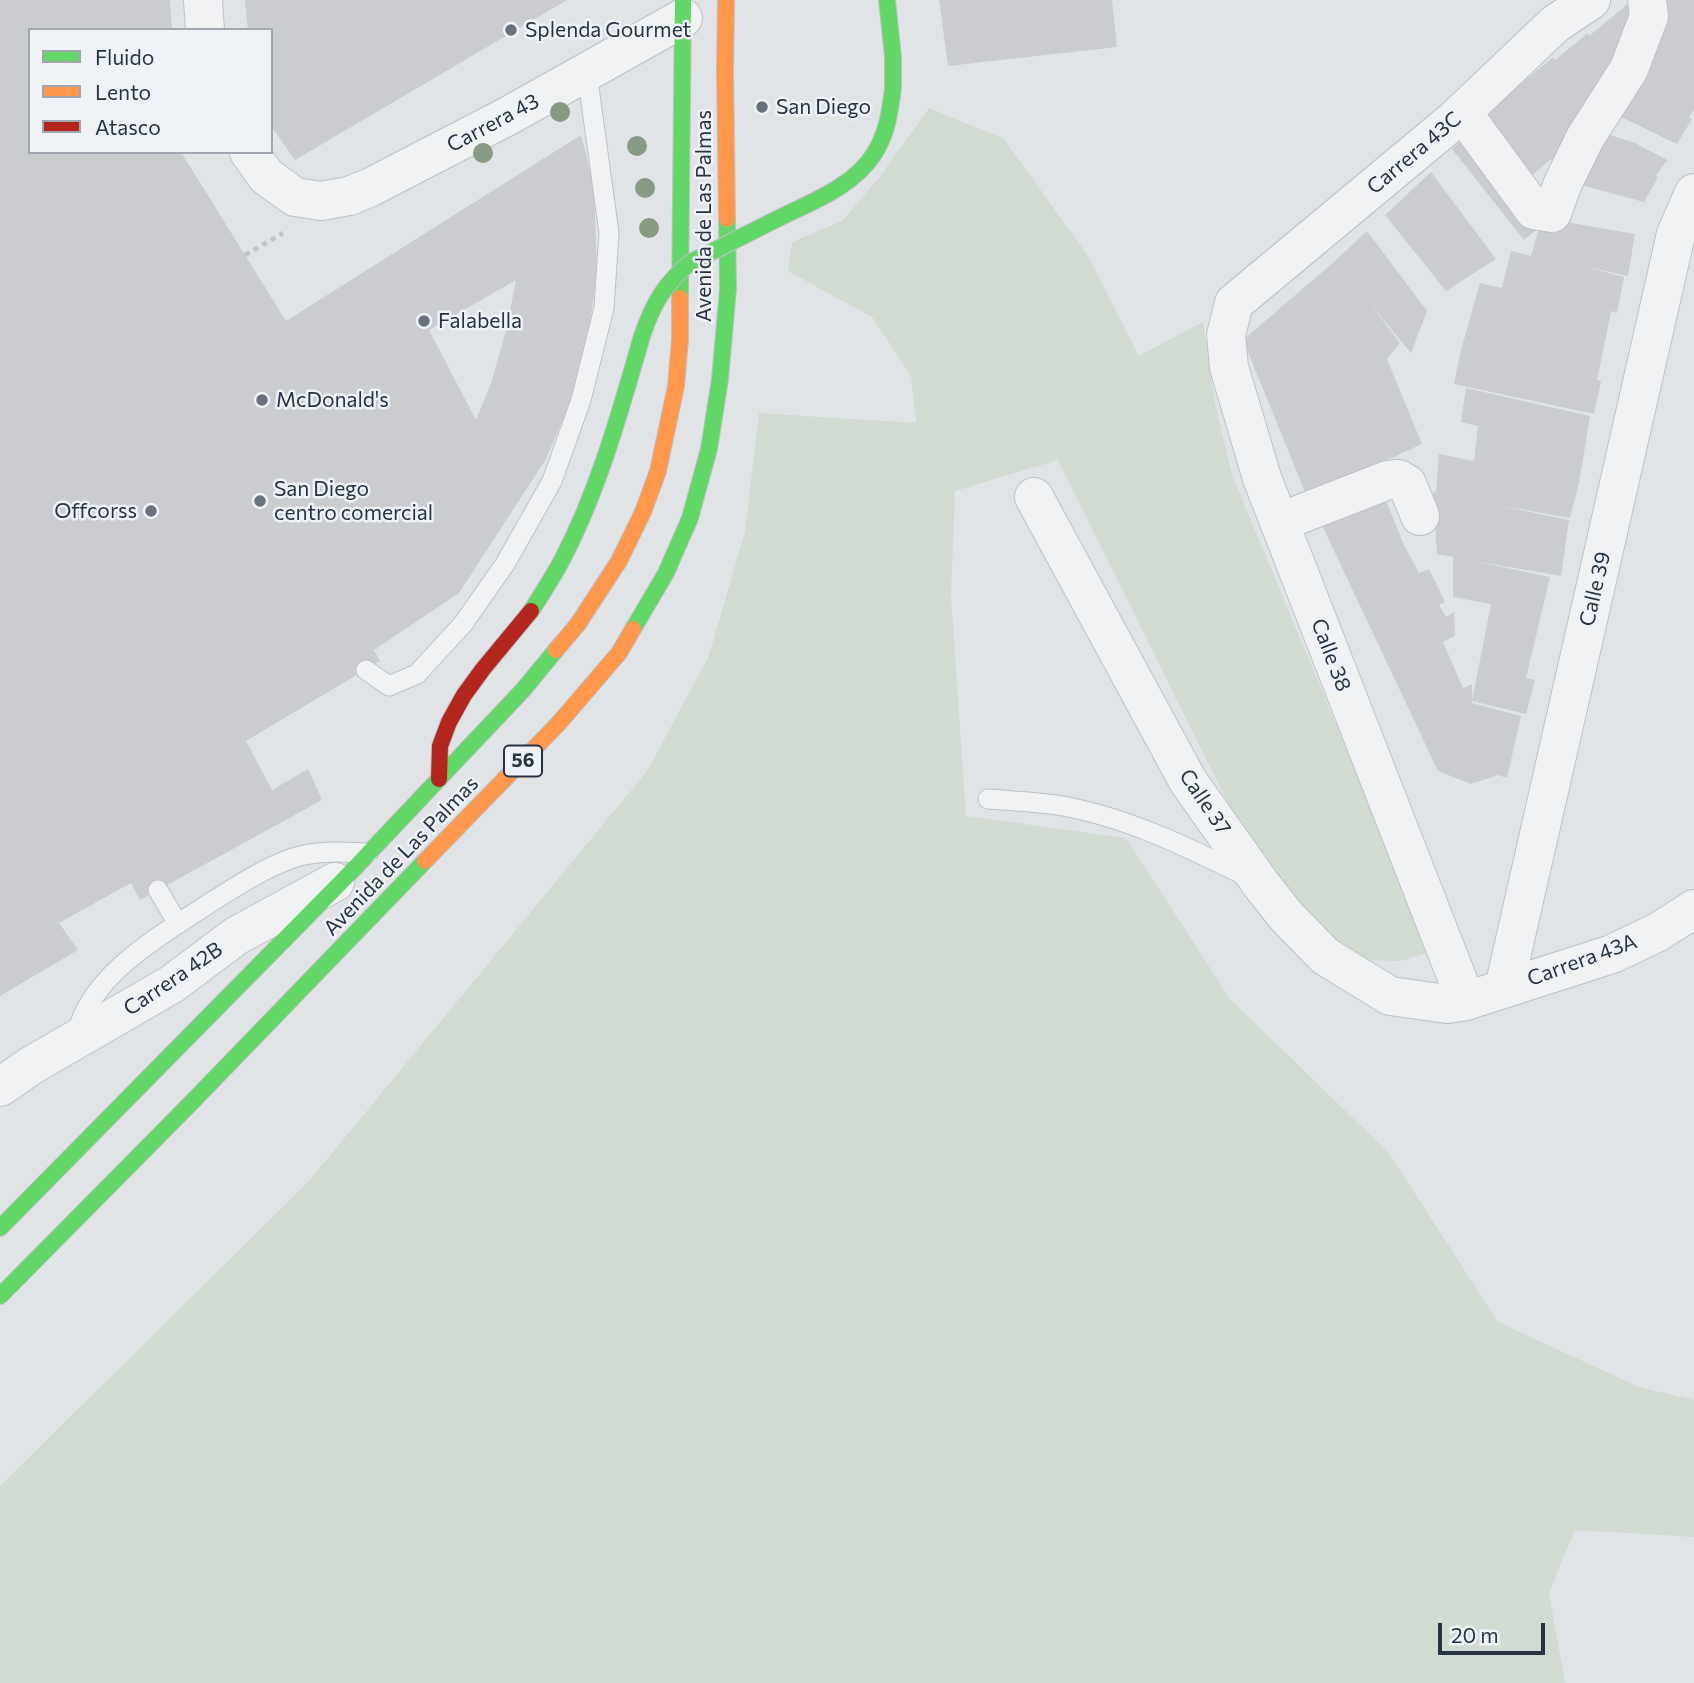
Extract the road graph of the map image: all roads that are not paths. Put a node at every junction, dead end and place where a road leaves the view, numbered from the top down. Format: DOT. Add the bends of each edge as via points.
graph roads {
  1 [pos="203,0"];
  2 [pos="726,0"];
  3 [pos="887,0"];
  4 [pos="1591,0"];
  5 [pos="1647,0"];
  6 [pos="683,9"];
  7 [pos="205,28"];
  8 [pos="587,73"];
  9 [pos="1462,112"];
  10 [pos="250,154"];
  11 [pos="1694,193"];
  12 [pos="1234,303"];
  13 [pos="1034,497"];
  14 [pos="1420,516"];
  15 [pos="1280,522"];
  16 [pos="366,670"];
  17 [pos="439,779"];
  18 [pos="988,799"];
  19 [pos="359,863"];
  20 [pos="1260,883"];
  21 [pos="158,890"];
  22 [pos="1694,909"];
  23 [pos="178,924"];
  24 [pos="1504,988"];
  25 [pos="1466,1002"];
  26 [pos="75,1040"];
  27 [pos="0,1087"];
  28 [pos="0,1228"];
  29 [pos="0,1296"];
  1 -- 7 [label="street"];
  2 -- 29 [label="main road, Avenida de Las Palmas / 56" via="728,289 720,379 709,449 690,518 666,573 619,653 559,723"];
  3 -- 17 [label="main road, bridge" via="893,88 885,134 873,156 853,178 829,193 691,262 661,291 642,336 615,431 562,560 529,615 464,695 440,746"];
  4 -- 9 [label="street, Carrera 43C" via="1555,24"];
  5 -- 9 [label="street" via="1649,16 1629,69 1585,138 1552,213 1534,210"];
  6 -- 8 [label="street, Carrera 43"];
  6 -- 17 [label="main road, Avenida de Las Palmas / 56" via="680,339 676,386 658,471 619,561 578,625"];
  8 -- 10 [label="street, Carrera 43" via="349,196 286,211"];
  8 -- 16 [label="lane" via="609,233 604,308 582,400 552,481 505,564 463,624 417,674 389,686"];
  9 -- 12 [label="street, Carrera 43C"];
  11 -- 24 [label="street, Calle 39" via="1676,234"];
  12 -- 15 [label="street, Calle 38" via="1226,335 1229,367"];
  13 -- 20 [label="street, Calle 37" via="1188,781"];
  14 -- 15 [label="street" via="1407,484 1399,479"];
  15 -- 25 [label="street, Calle 38"];
  17 -- 19 [label="main road, Avenida de Las Palmas / 56"];
  18 -- 20 [label="lane" via="1063,806 1124,822"];
  19 -- 23 [label="lane" via="325,852 295,858 260,873"];
  19 -- 26 [label="street, Carrera 42B" via="236,936 172,984"];
  19 -- 28 [label="main road, Avenida de Las Palmas / 56"];
  20 -- 25 [label="street, Calle 37" via="1325,956 1390,996"];
  21 -- 23 [label="lane"];
  22 -- 24 [label="street, Carrera 43A" via="1612,954"];
  23 -- 26 [label="lane" via="115,972 79,1023"];
  24 -- 25 [label="street, Carrera 43A"];
  26 -- 27 [label="street, Carrera 42B"];
}
